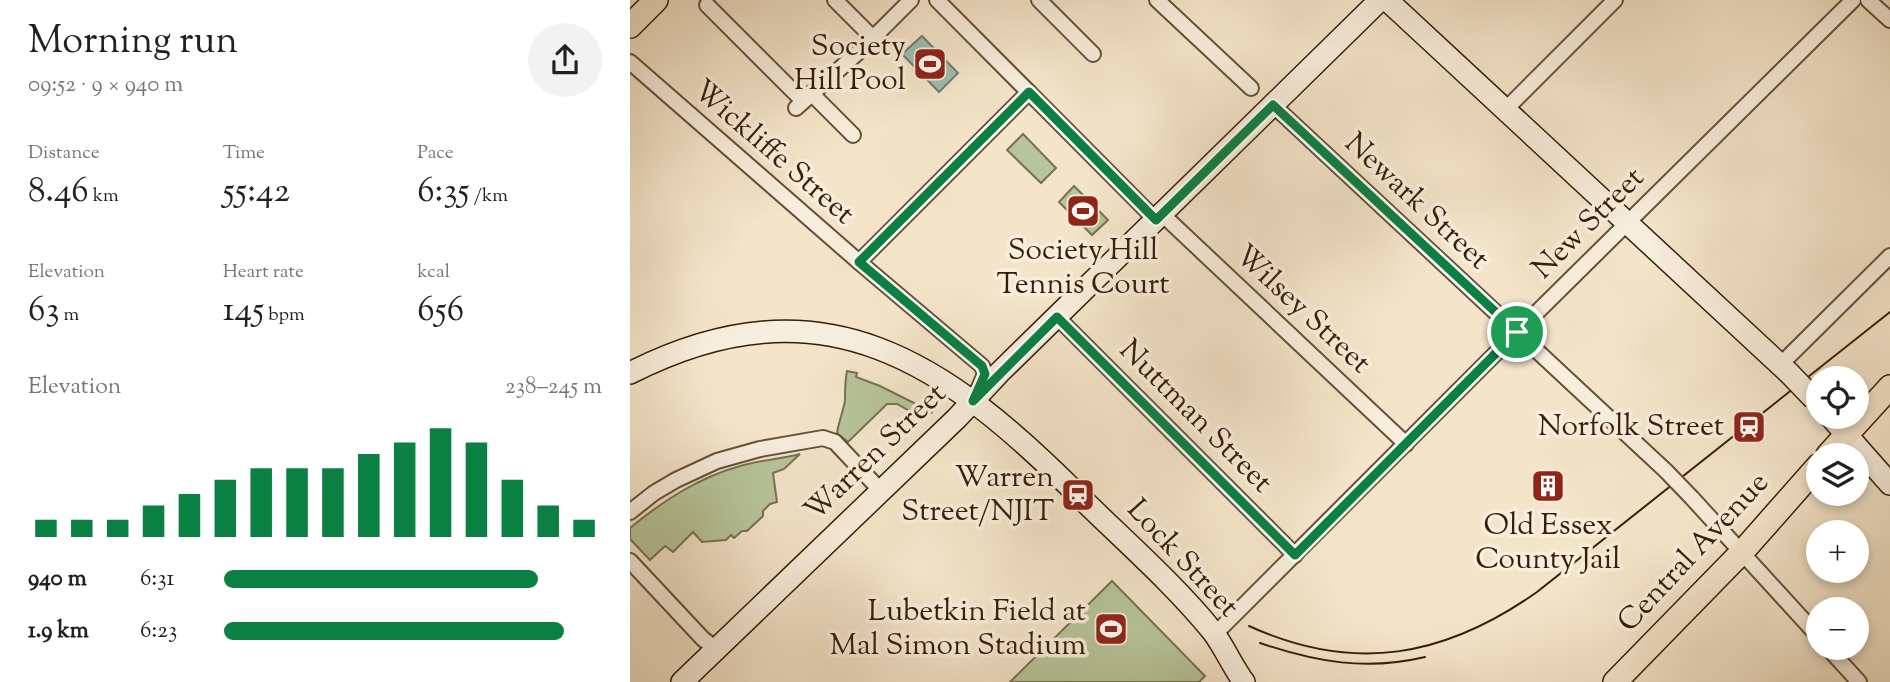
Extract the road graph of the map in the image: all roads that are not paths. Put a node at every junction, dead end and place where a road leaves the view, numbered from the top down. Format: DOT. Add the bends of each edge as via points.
graph roads {
  1 [pos="656,0"];
  2 [pos="835,0"];
  3 [pos="911,0"];
  4 [pos="937,0"];
  5 [pos="1039,0"];
  6 [pos="1380,0"];
  7 [pos="1387,0"];
  8 [pos="1615,0"];
  9 [pos="1853,0"];
  10 [pos="1868,0"];
  11 [pos="1160,1"];
  12 [pos="707,5"];
  13 [pos="1890,20"];
  14 [pos="630,26"];
  15 [pos="873,38"];
  16 [pos="1093,54"];
  17 [pos="630,62"];
  18 [pos="1251,88"];
  19 [pos="1029,92"];
  20 [pos="803,101"];
  21 [pos="1273,105"];
  22 [pos="1505,110"];
  23 [pos="853,135"];
  24 [pos="1159,217"];
  25 [pos="1628,223"];
  26 [pos="1890,256"];
  27 [pos="859,262"];
  28 [pos="1057,317"];
  29 [pos="1517,332"];
  30 [pos="1784,369"];
  31 [pos="630,373"];
  32 [pos="1890,387"];
  33 [pos="1806,392"];
  34 [pos="973,401"];
  35 [pos="1841,429"];
  36 [pos="1846,435"];
  37 [pos="1839,443"];
  38 [pos="1406,444"];
  39 [pos="1806,479"];
  40 [pos="1890,484"];
  41 [pos="881,491"];
  42 [pos="630,512"];
  43 [pos="1742,551"];
  44 [pos="1295,555"];
  45 [pos="630,561"];
  46 [pos="1806,623"];
  47 [pos="1215,634"];
  48 [pos="716,649"];
  49 [pos="1839,660"];
  50 [pos="681,682"];
  51 [pos="1244,682"];
  52 [pos="1615,682"];
  53 [pos="1859,682"];
  1 -- 14 [label="main road"];
  2 -- 15 [label="street"];
  3 -- 15 [label="street"];
  4 -- 19 [label="street, Wilsey Street"];
  5 -- 16 [label="street"];
  6 -- 21 [label="main road, Warren Street"];
  7 -- 22 [label="main road"];
  8 -- 22 [label="street"];
  9 -- 25 [label="street, New Street"];
  10 -- 13 [label="street"];
  11 -- 18 [label="street"];
  12 -- 20 [label="street"];
  15 -- 20 [label="street"];
  17 -- 27 [label="street, Wickliffe Street"];
  19 -- 24 [label="street, Wilsey Street"];
  19 -- 27 [label="street"];
  20 -- 23 [label="street"];
  21 -- 24 [label="main road, Warren Street"];
  21 -- 29 [label="street, Newark Street"];
  22 -- 25 [label="main road"];
  24 -- 28 [label="main road, Warren Street"];
  24 -- 38 [label="street, Wilsey Street"];
  25 -- 29 [label="street, New Street"];
  25 -- 30 [label="main road"];
  26 -- 30 [label="street"];
  27 -- 34 [label="street, Wickliffe Street" via="982,366 985,374"];
  28 -- 34 [label="main road, Warren Street"];
  28 -- 44 [label="street, Nuttman Street"];
  29 -- 38 [label="street, New Street"];
  29 -- 43 [label="street, Newark Street, bridge" via="1666,471"];
  30 -- 33 [label="main road, bridge"];
  31 -- 34 [label="main road, Lock Street" via="710,341 759,332 810,332 888,352"];
  32 -- 36 [label="main road"];
  34 -- 41 [label="main road, Warren Street"];
  34 -- 47 [label="main road, Lock Street" via="1075,491"];
  35 -- 36 [label="main road"];
  36 -- 37 [label="main road"];
  36 -- 40 [label="main road"];
  38 -- 44 [label="street, New Street"];
  39 -- 43 [label="main road, Central Avenue"];
  41 -- 42 [label="street" via="835,442 823,438 717,461 676,480"];
  41 -- 48 [label="main road, Warren Street"];
  43 -- 46 [label="street, Newark Street"];
  43 -- 52 [label="main road, Central Avenue"];
  44 -- 47 [label="street, New Street"];
  45 -- 48 [label="street"];
  47 -- 51 [label="main road, Lock Street"];
  48 -- 50 [label="main road, Warren Street"];
  49 -- 53 [label="street"];
}
